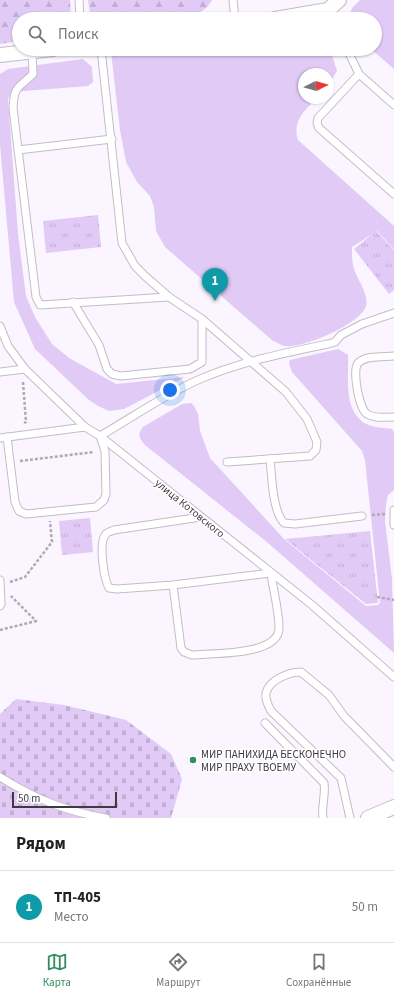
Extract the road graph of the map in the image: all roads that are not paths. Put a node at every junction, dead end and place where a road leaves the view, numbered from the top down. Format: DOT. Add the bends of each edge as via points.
graph roads {
  1 [pos="79,0"];
  2 [pos="233,0"];
  3 [pos="339,0"];
  4 [pos="80,12"];
  5 [pos="234,12"];
  6 [pos="331,12"];
  7 [pos="12,54"];
  8 [pos="0,56"];
  9 [pos="32,56"];
  10 [pos="102,56"];
  11 [pos="350,56"];
  12 [pos="359,74"];
  13 [pos="394,105"];
  14 [pos="112,139"];
  15 [pos="18,150"];
  16 [pos="394,194"];
  17 [pos="169,297"];
  18 [pos="73,302"];
  19 [pos="394,313"];
  20 [pos="202,319"];
  21 [pos="0,326"];
  22 [pos="394,356"];
  23 [pos="252,362"];
  24 [pos="190,368"];
  25 [pos="25,369"];
  26 [pos="0,372"];
  27 [pos="198,380"];
  28 [pos="394,417"];
  29 [pos="85,427"];
  30 [pos="100,436"];
  31 [pos="3,438"];
  32 [pos="270,459"];
  33 [pos="227,462"];
  34 [pos="394,512"];
  35 [pos="362,516"];
  36 [pos="201,517"];
  37 [pos="394,525"];
  38 [pos="271,573"];
  39 [pos="0,583"];
  40 [pos="173,585"];
  41 [pos="0,606"];
  42 [pos="394,677"];
  43 [pos="265,723"];
  44 [pos="394,767"];
  45 [pos="0,777"];
  46 [pos="394,807"];
  47 [pos="106,818"];
  48 [pos="323,818"];
  49 [pos="350,818"];
  50 [pos="368,818"];
  1 -- 4 [label="lane"];
  2 -- 5 [label="lane"];
  3 -- 6 [label="street"];
  7 -- 8 [label="street"];
  9 -- 15 [label="lane" via="33,74 19,85 13,94"];
  10 -- 14 [label="lane"];
  11 -- 12 [label="lane"];
  12 -- 13 [label="lane"];
  12 -- 16 [label="lane" via="318,118 317,123 319,128"];
  14 -- 15 [label="lane"];
  14 -- 17 [label="lane" via="122,242 135,266"];
  15 -- 18 [label="lane" via="36,297 40,305"];
  17 -- 18 [label="lane"];
  17 -- 20 [label="lane"];
  18 -- 24 [label="lane" via="99,345 107,369 112,374 121,376"];
  19 -- 23 [label="lane" via="362,324 341,335 335,342"];
  20 -- 23 [label="lane"];
  20 -- 24 [label="lane" via="202,362"];
  21 -- 25 [label="lane, улица Котовского" via="8,346"];
  22 -- 28 [label="lane" via="364,359 357,364 355,370 360,407 365,414 373,417"];
  23 -- 27 [label="lane"];
  23 -- 32 [label="lane" via="286,392 307,419 316,442 316,450 310,456"];
  24 -- 27 [label="lane"];
  25 -- 26 [label="lane"];
  25 -- 29 [label="lane, улица Котовского"];
  27 -- 30 [label="lane"];
  29 -- 30 [label="lane, улица Котовского"];
  29 -- 31 [label="lane"];
  30 -- 31 [label="lane" via="105,451 104,500 96,507 26,514 19,511 15,502"];
  30 -- 36 [label="lane, улица Котовского"];
  32 -- 33 [label="lane"];
  32 -- 35 [label="lane" via="276,508 279,518 284,523"];
  34 -- 37 [label="lane"];
  36 -- 38 [label="lane, улица Котовского"];
  36 -- 40 [label="lane" via="114,530 106,534 102,542 109,588"];
  38 -- 40 [label="lane"];
  38 -- 40 [label="lane" via="279,629 276,638 259,650 192,655 184,652 181,648"];
  38 -- 42 [label="lane, улица Котовского" via="312,605"];
  39 -- 41 [label="lane"];
  43 -- 48 [label="lane" via="324,783 326,793"];
  44 -- 49 [label="lane" via="344,716 329,695 301,672 288,673 271,685 266,692 266,701 271,711 340,778"];
  45 -- 47 [label="lane" via="43,801 76,813"];
  46 -- 50 [label="street"];
}
